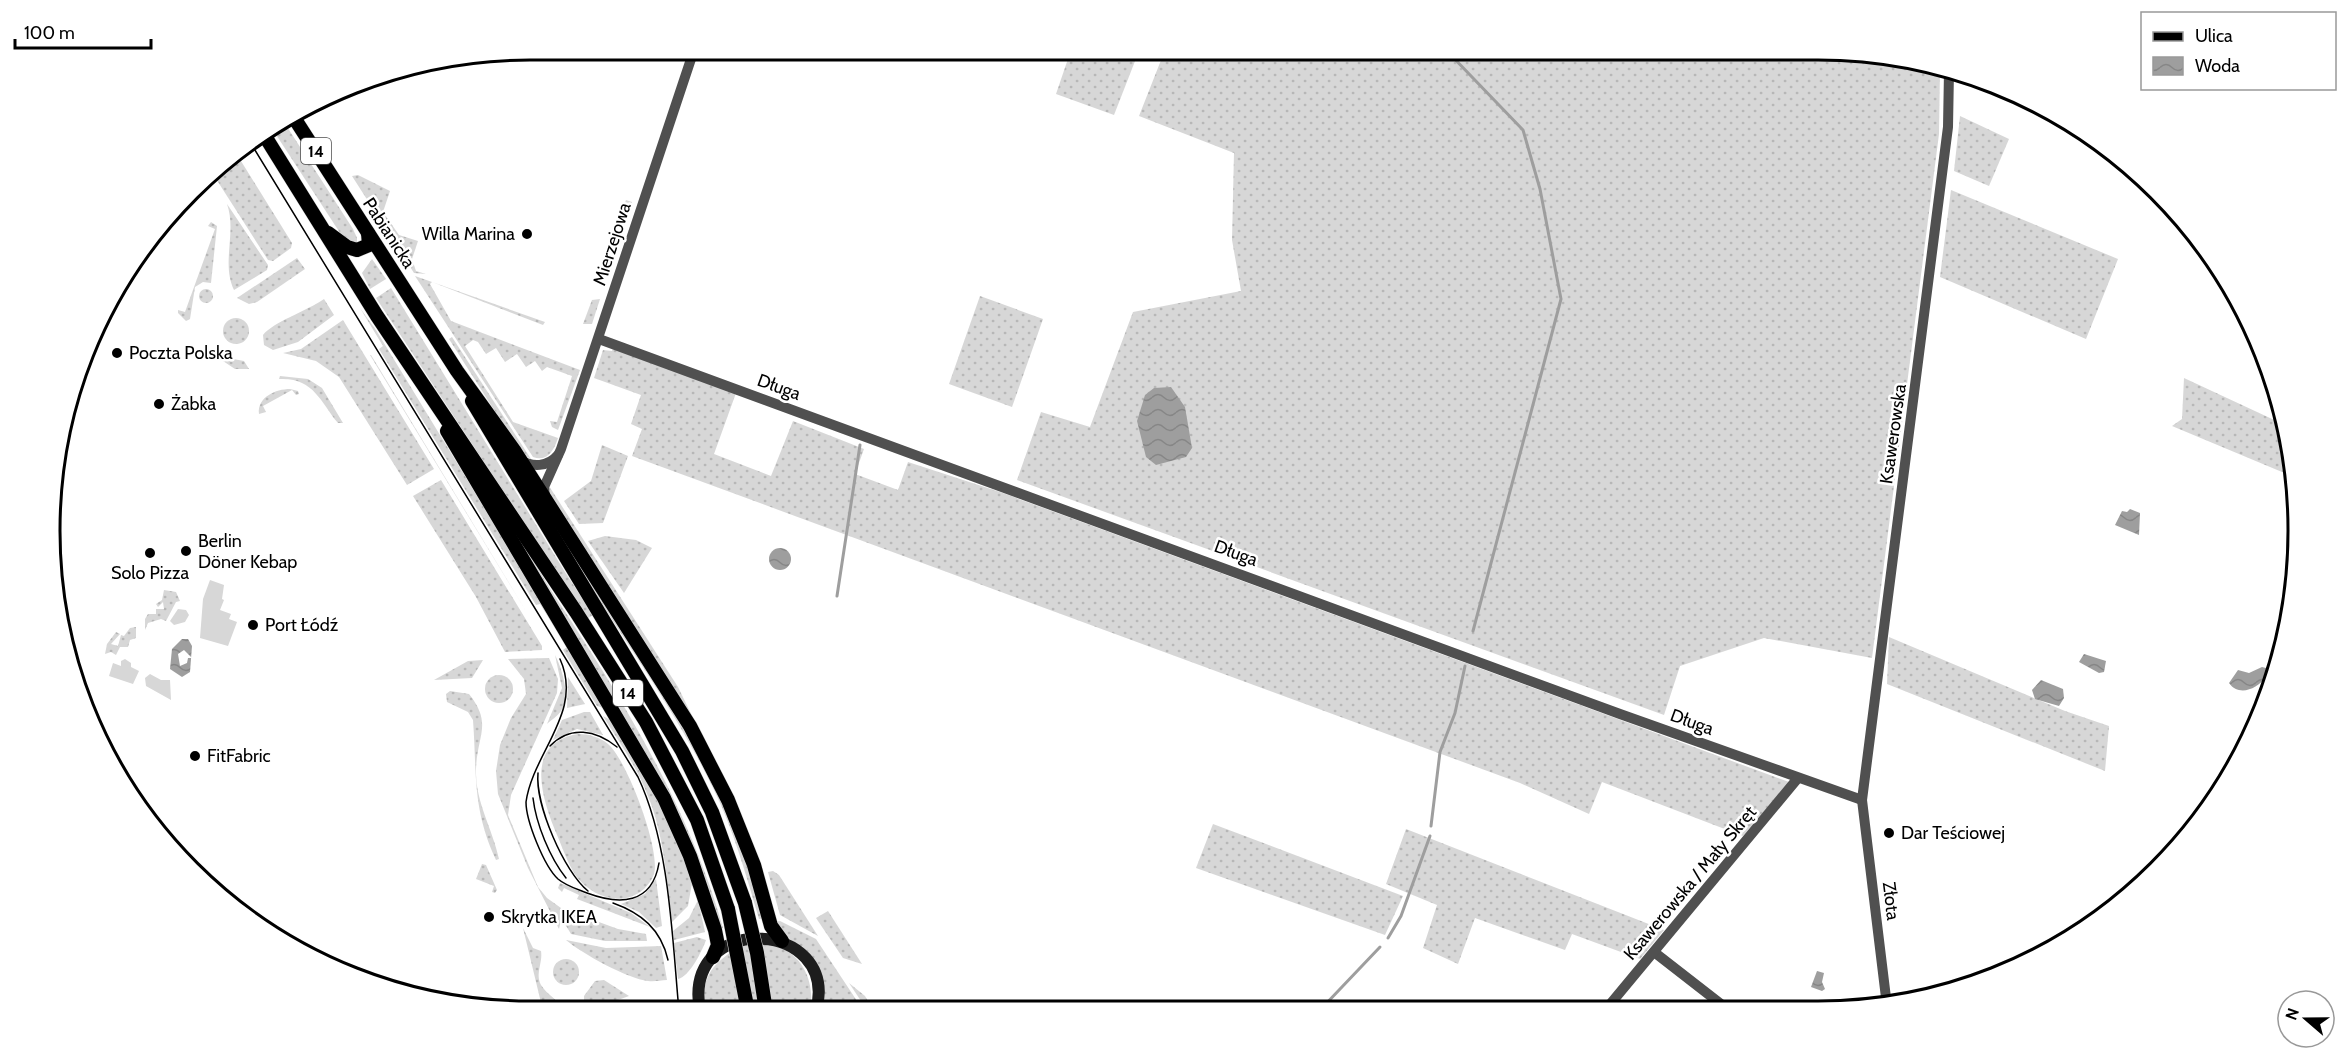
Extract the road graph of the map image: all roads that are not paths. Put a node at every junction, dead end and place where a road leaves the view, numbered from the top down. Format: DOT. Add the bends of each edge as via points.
graph roads {
  1 [pos="691,60"];
  2 [pos="1949,79"];
  3 [pos="297,122"];
  4 [pos="267,140"];
  5 [pos="322,228"];
  6 [pos="368,233"];
  7 [pos="599,339"];
  8 [pos="457,371"];
  9 [pos="427,392"];
  10 [pos="561,449"];
  11 [pos="519,459"];
  12 [pos="545,498"];
  13 [pos="1798,778"];
  14 [pos="1862,800"];
  15 [pos="782,941"];
  16 [pos="1654,952"];
  17 [pos="713,957"];
  18 [pos="818,996"];
  19 [pos="1886,996"];
  20 [pos="700,1001"];
  21 [pos="746,1001"];
  22 [pos="764,1001"];
  23 [pos="817,1001"];
  24 [pos="821,1001"];
  25 [pos="1613,1001"];
  26 [pos="1717,1001"];
  1 -- 7 [label="street, Mierzejowa"];
  2 -- 14 [label="street, Ksawerowska" via="1942,177"];
  3 -- 6 [label="main road, Pabianicka / 14"];
  4 -- 5 [label="main road, 14"];
  5 -- 6 [label="main road" via="357,250 369,245"];
  5 -- 9 [label="main road, 14"];
  6 -- 8 [label="main road, Pabianicka / 14"];
  7 -- 10 [label="street, Mierzejowa"];
  7 -- 13 [label="street, Długa"];
  8 -- 11 [label="main road"];
  8 -- 22 [label="main road, 14, bridge" via="481,418 682,751 720,830 745,903"];
  9 -- 17 [label="main road" via="455,447 664,798 690,856 715,930 718,945"];
  9 -- 21 [label="main road, 14, bridge" via="646,722 697,820 728,909"];
  10 -- 11 [label="street" via="544,465 530,465"];
  10 -- 12 [label="street, Mierzejowa" via="544,487"];
  11 -- 12 [label="main road"];
  12 -- 15 [label="main road" via="711,762 742,832 771,926"];
  13 -- 14 [label="street, Długa"];
  13 -- 16 [label="street, Ksawerowska / Mały Skręt"];
  14 -- 19 [label="street, Złota"];
  15 -- 17 [label="main road" via="744,939"];
  15 -- 18 [label="main road" via="809,965"];
  16 -- 25 [label="street, Ksawerowska / Mały Skręt"];
  16 -- 26 [label="street"];
  17 -- 20 [label="main road" via="699,986"];
  18 -- 23 [label="main road"];
  18 -- 24 [label="main road"];
}
